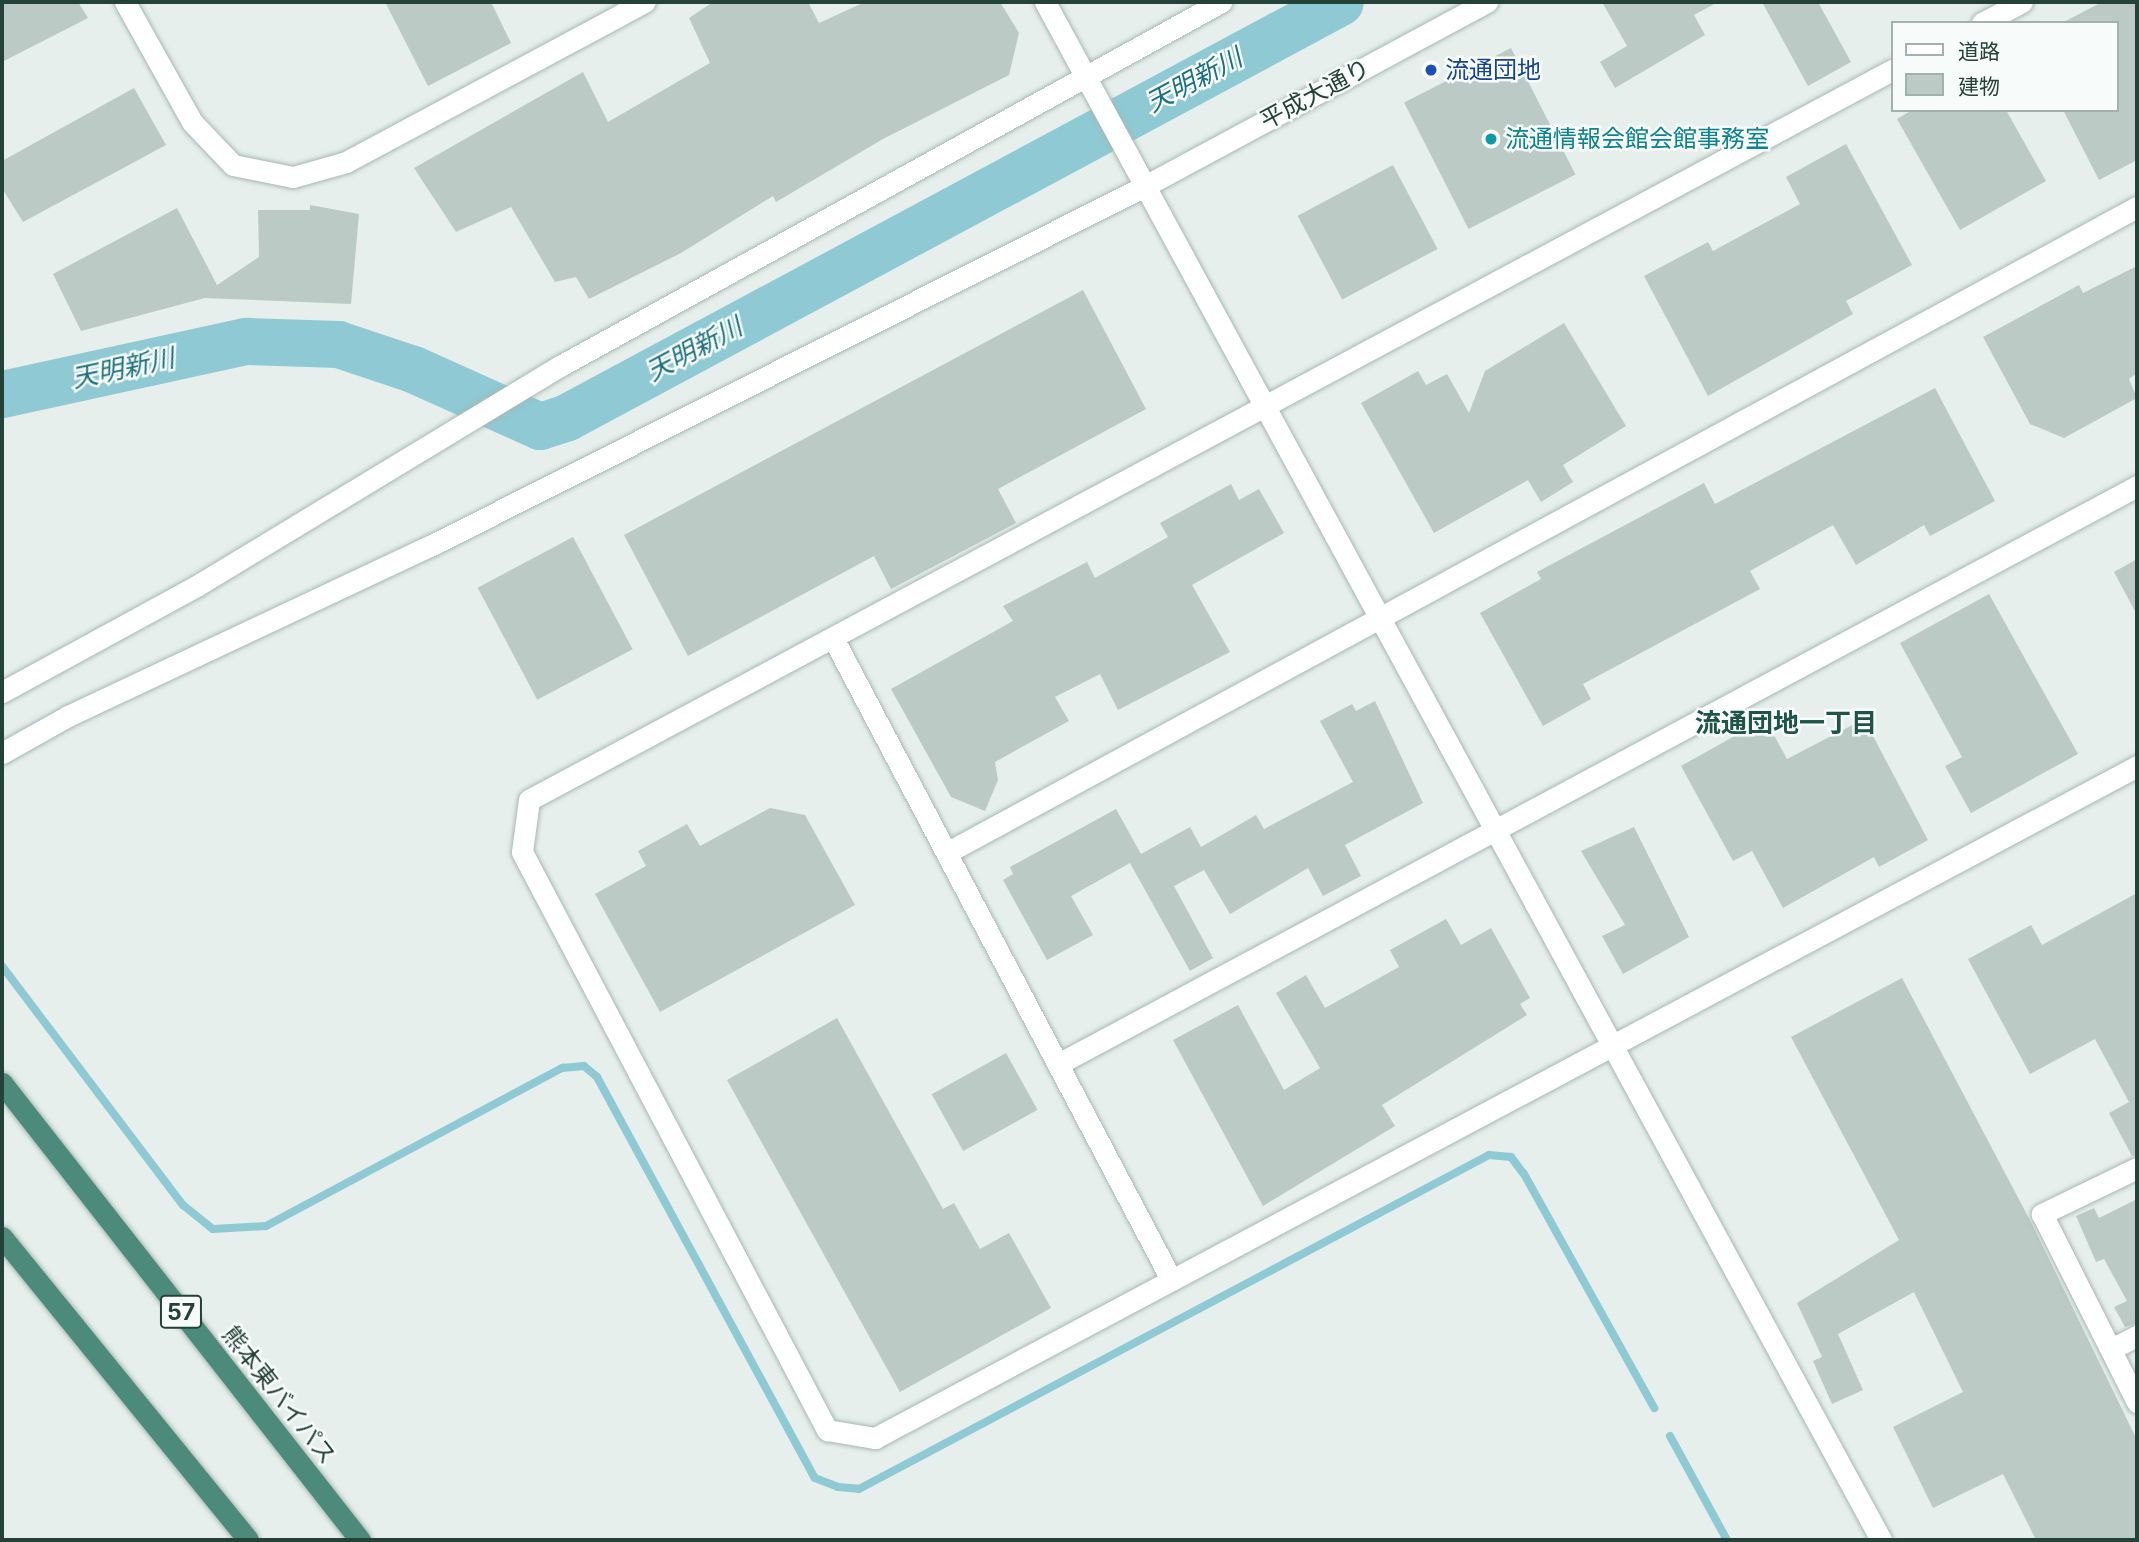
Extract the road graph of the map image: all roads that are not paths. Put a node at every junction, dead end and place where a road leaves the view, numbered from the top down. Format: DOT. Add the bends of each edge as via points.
graph roads {
  1 [pos="125,2"];
  2 [pos="645,2"];
  3 [pos="1045,2"];
  4 [pos="1221,2"];
  5 [pos="1487,2"];
  6 [pos="2021,2"];
  7 [pos="1986,21"];
  8 [pos="1890,71"];
  9 [pos="1082,74"];
  10 [pos="1137,178"];
  11 [pos="2137,207"];
  12 [pos="1262,404"];
  13 [pos="2137,486"];
  14 [pos="1380,620"];
  15 [pos="833,638"];
  16 [pos="2,692"];
  17 [pos="2,753"];
  18 [pos="2137,766"];
  19 [pos="1495,833"];
  20 [pos="948,852"];
  21 [pos="1612,1041"];
  22 [pos="1060,1063"];
  23 [pos="2,1083"];
  24 [pos="2137,1168"];
  25 [pos="2,1237"];
  26 [pos="1171,1279"];
  27 [pos="2137,1336"];
  28 [pos="2111,1349"];
  29 [pos="2137,1402"];
  30 [pos="248,1540"];
  31 [pos="360,1540"];
  32 [pos="1881,1540"];
  1 -- 2 [label="street" via="192,122 233,165 293,177 346,162"];
  3 -- 9 [label="street"];
  4 -- 9 [label="street"];
  5 -- 10 [label="street, 平成大通り"];
  6 -- 7 [label="street"];
  8 -- 12 [label="street"];
  9 -- 10 [label="street"];
  9 -- 16 [label="street" via="560,366 427,449"];
  10 -- 12 [label="street"];
  10 -- 17 [label="street, 平成大通り" via="430,545 68,716"];
  11 -- 14 [label="street"];
  12 -- 14 [label="street"];
  12 -- 15 [label="street"];
  13 -- 19 [label="street"];
  14 -- 19 [label="street"];
  14 -- 20 [label="street"];
  15 -- 20 [label="street"];
  15 -- 26 [label="street" via="529,800 522,852 535,877 827,1430 875,1438"];
  18 -- 21 [label="street"];
  19 -- 21 [label="street"];
  19 -- 22 [label="street"];
  20 -- 22 [label="street"];
  21 -- 26 [label="street"];
  21 -- 32 [label="street"];
  22 -- 26 [label="street"];
  23 -- 31 [label="highway, 熊本東バイパス / 57"];
  24 -- 28 [label="street" via="2042,1214"];
  25 -- 30 [label="highway"];
  27 -- 28 [label="street"];
  28 -- 29 [label="street"];
}
